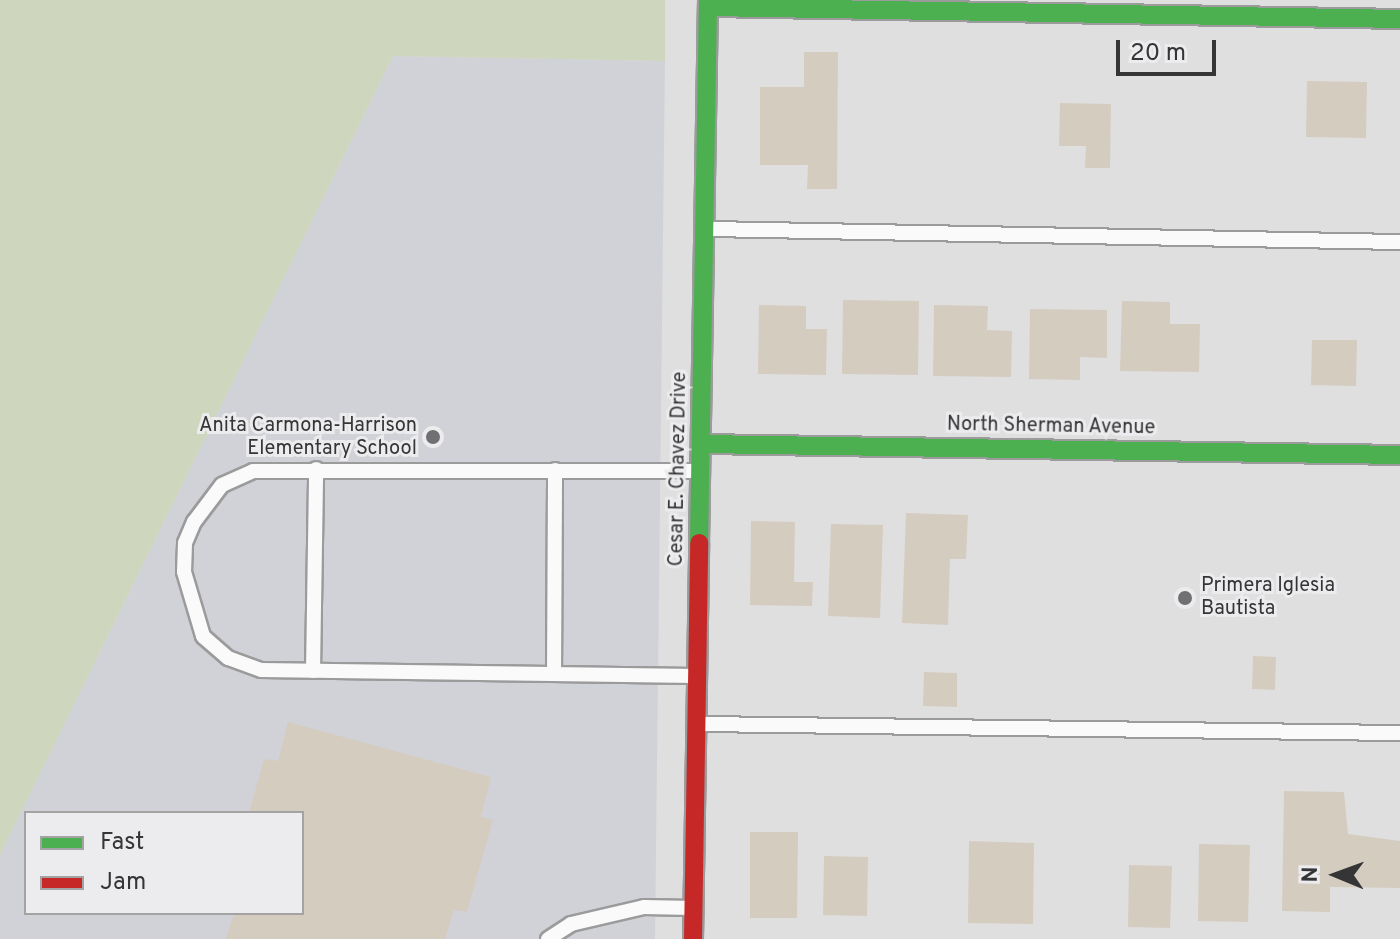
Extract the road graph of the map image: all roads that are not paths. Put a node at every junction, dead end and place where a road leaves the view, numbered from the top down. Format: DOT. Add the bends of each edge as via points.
graph roads {
  1 [pos="708,4"];
  2 [pos="1400,19"];
  3 [pos="705,229"];
  4 [pos="1400,242"];
  5 [pos="701,444"];
  6 [pos="1400,455"];
  7 [pos="316,469"];
  8 [pos="555,470"];
  9 [pos="700,471"];
  10 [pos="313,671"];
  11 [pos="554,674"];
  12 [pos="697,676"];
  13 [pos="696,724"];
  14 [pos="1400,733"];
  15 [pos="693,908"];
  16 [pos="548,939"];
  17 [pos="693,939"];
  1 -- 2 [label="street"];
  1 -- 3 [label="street, Cesar E. Chavez Drive"];
  3 -- 4 [label="lane"];
  3 -- 5 [label="street, Cesar E. Chavez Drive"];
  5 -- 6 [label="street, North Sherman Avenue"];
  5 -- 9 [label="street, Cesar E. Chavez Drive"];
  7 -- 8 [label="lane"];
  7 -- 10 [label="lane"];
  7 -- 10 [label="lane" via="267,469 222,485 194,522 185,543 184,572 195,618 213,648 261,670"];
  8 -- 9 [label="lane"];
  8 -- 11 [label="lane"];
  9 -- 12 [label="street, Cesar E. Chavez Drive"];
  10 -- 11 [label="lane"];
  11 -- 12 [label="lane"];
  12 -- 13 [label="street, Cesar E. Chavez Drive"];
  13 -- 14 [label="lane"];
  13 -- 15 [label="street, Cesar E. Chavez Drive"];
  15 -- 16 [label="lane" via="644,907 571,924"];
  15 -- 17 [label="street, Cesar E. Chavez Drive"];
}
